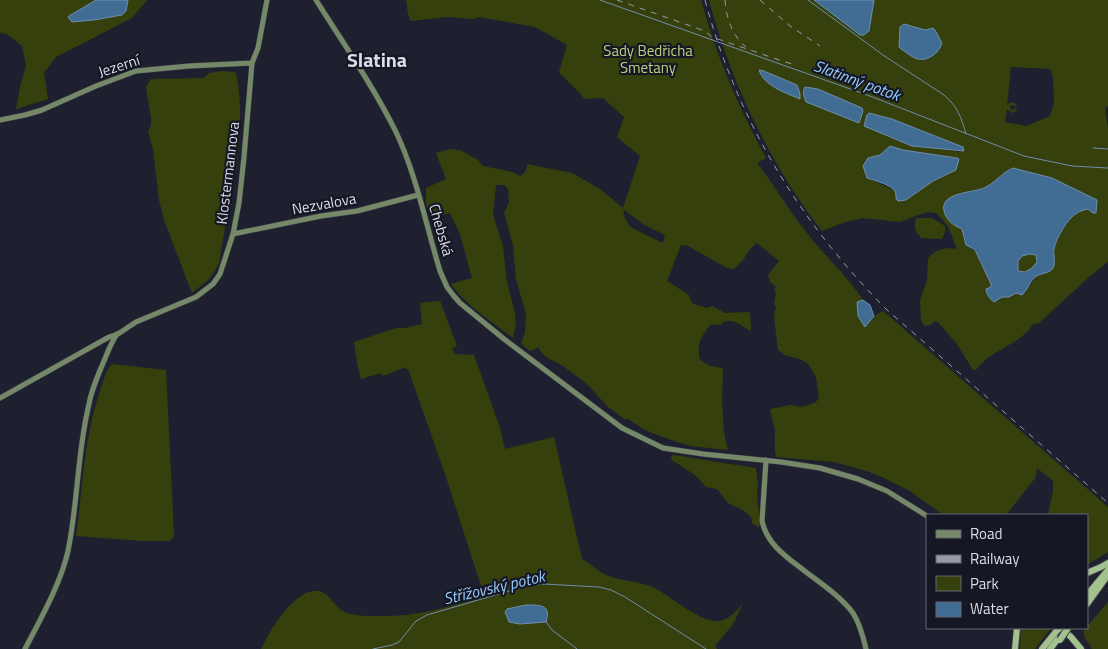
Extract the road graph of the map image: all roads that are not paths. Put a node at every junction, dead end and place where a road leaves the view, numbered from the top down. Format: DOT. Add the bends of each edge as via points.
graph roads {
  1 [pos="267,0"];
  2 [pos="316,0"];
  3 [pos="252,63"];
  4 [pos="0,120"];
  5 [pos="418,195"];
  6 [pos="233,234"];
  7 [pos="118,334"];
  8 [pos="0,398"];
  9 [pos="766,460"];
  10 [pos="926,515"];
  11 [pos="1108,563"];
  12 [pos="1108,570"];
  13 [pos="1088,573"];
  14 [pos="1108,575"];
  15 [pos="1088,594"];
  16 [pos="1088,603"];
  17 [pos="1017,629"];
  18 [pos="1060,629"];
  19 [pos="1061,629"];
  20 [pos="1066,629"];
  21 [pos="1057,638"];
  22 [pos="25,649"];
  23 [pos="866,649"];
  24 [pos="1015,649"];
  25 [pos="1042,649"];
  26 [pos="1052,649"];
  27 [pos="1081,649"];
  1 -- 3 [label="street, Klostermannova"];
  2 -- 5 [label="street, Chebská" via="392,124"];
  3 -- 4 [label="street, Jezerní" via="136,71 42,110"];
  3 -- 6 [label="street, Klostermannova" via="239,203"];
  5 -- 6 [label="street, Nezvalova" via="357,211"];
  5 -- 9 [label="street, Chebská" via="447,287 485,324 622,428 663,448"];
  6 -- 7 [label="street, Klostermannova" via="220,274 206,290 136,322"];
  7 -- 8 [label="street, Klostermannova"];
  7 -- 22 [label="street" via="105,358 89,404 67,554"];
  9 -- 10 [label="street, Chebská" via="820,468 858,479 887,491"];
  9 -- 23 [label="street" via="762,521 767,536 786,557 846,606 860,625"];
  11 -- 13 [label="highway"];
  12 -- 15 [label="highway"];
  14 -- 16 [label="highway"];
  17 -- 24 [label="highway"];
  18 -- 21 [label="highway"];
  19 -- 27 [label="highway"];
  20 -- 21 [label="highway, bridge"];
  21 -- 25 [label="highway"];
  21 -- 26 [label="highway"];
}
